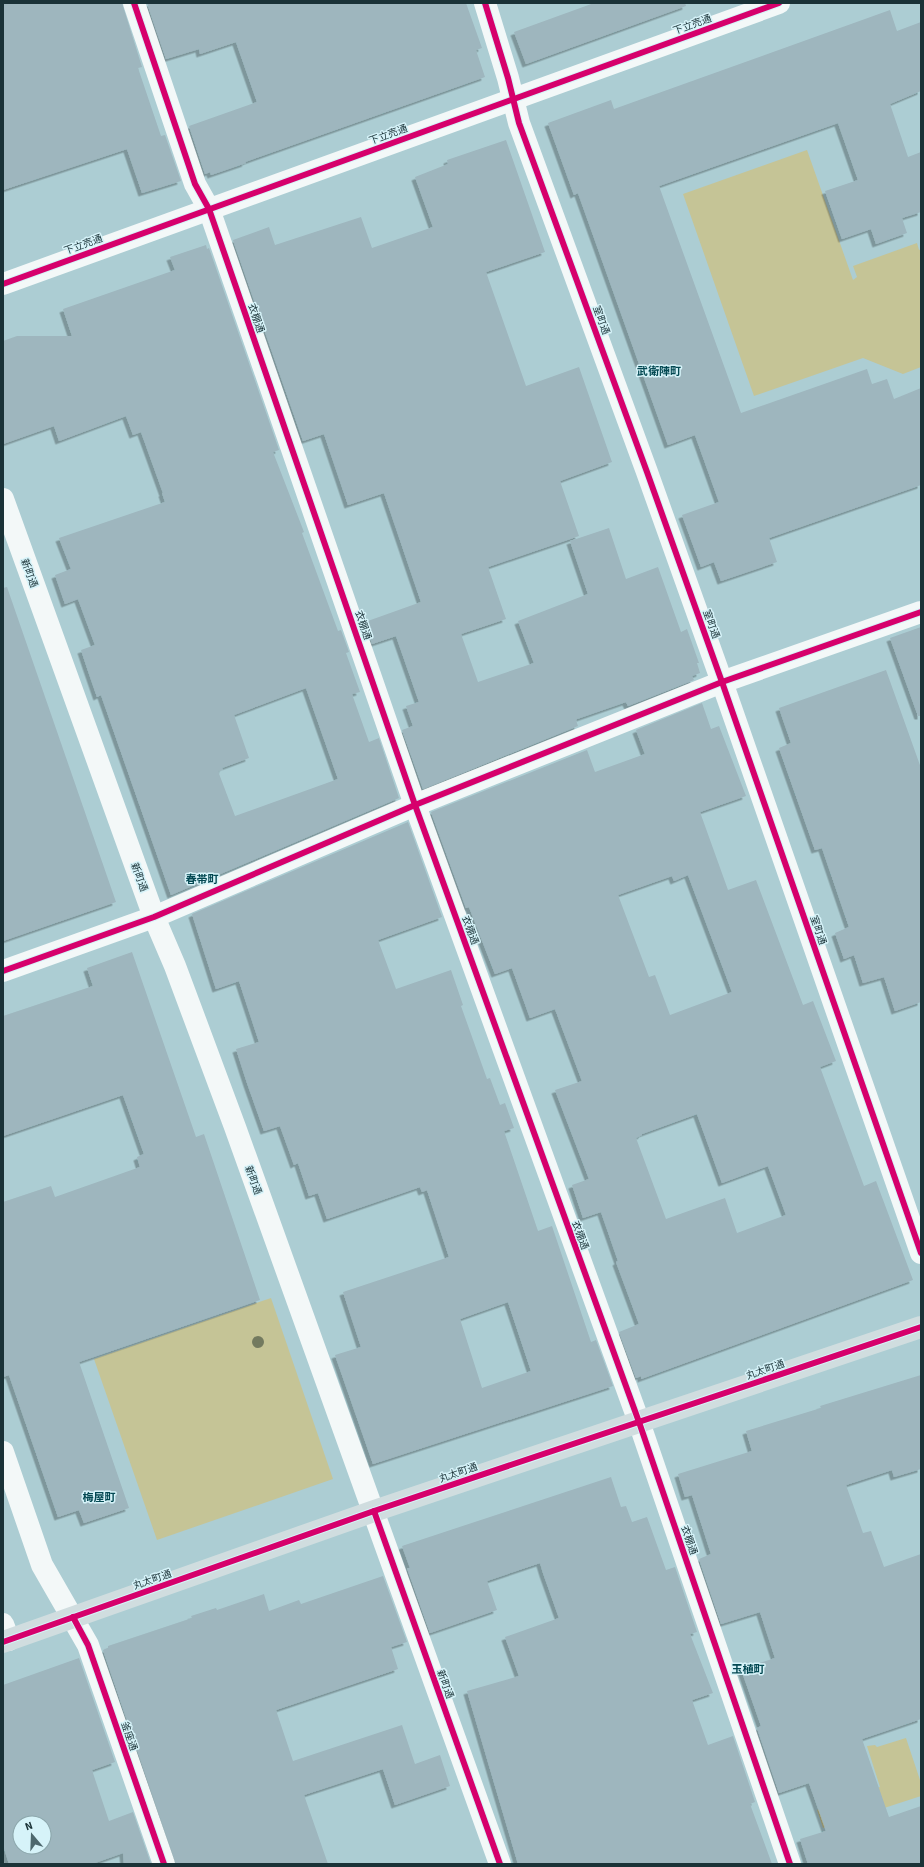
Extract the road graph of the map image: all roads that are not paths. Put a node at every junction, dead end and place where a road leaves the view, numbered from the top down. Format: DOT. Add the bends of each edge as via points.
graph roads {
  1 [pos="134,3"];
  2 [pos="485,3"];
  3 [pos="779,3"];
  4 [pos="513,99"];
  5 [pos="209,209"];
  6 [pos="3,284"];
  7 [pos="3,499"];
  8 [pos="921,612"];
  9 [pos="722,682"];
  10 [pos="415,805"];
  11 [pos="154,917"];
  12 [pos="3,971"];
  13 [pos="921,1253"];
  14 [pos="921,1327"];
  15 [pos="639,1422"];
  16 [pos="3,1452"];
  17 [pos="374,1511"];
  18 [pos="72,1617"];
  19 [pos="4,1636"];
  20 [pos="164,1864"];
  21 [pos="500,1864"];
  22 [pos="790,1864"];
  1 -- 5 [label="street, 衣棚通" via="195,184"];
  2 -- 4 [label="street, 室町通"];
  3 -- 4 [label="street, 下立売通"];
  4 -- 5 [label="street, 下立売通"];
  4 -- 9 [label="street, 室町通" via="519,123"];
  5 -- 6 [label="street, 下立売通"];
  5 -- 10 [label="street, 衣棚通"];
  7 -- 11 [label="street, 新町通"];
  8 -- 9 [label="street"];
  9 -- 10 [label="street"];
  9 -- 13 [label="street, 室町通"];
  10 -- 11 [label="street"];
  10 -- 15 [label="street, 衣棚通"];
  11 -- 12 [label="street"];
  11 -- 17 [label="street, 新町通" via="235,1127"];
  14 -- 15 [label="main road, 丸太町通"];
  15 -- 17 [label="main road, 丸太町通"];
  15 -- 22 [label="street, 衣棚通"];
  16 -- 18 [label="street, 釜座通" via="42,1565"];
  17 -- 18 [label="main road, 丸太町通"];
  17 -- 21 [label="street, 新町通"];
  18 -- 19 [label="main road, 丸太町通"];
  18 -- 20 [label="street, 釜座通" via="88,1646"];
}
